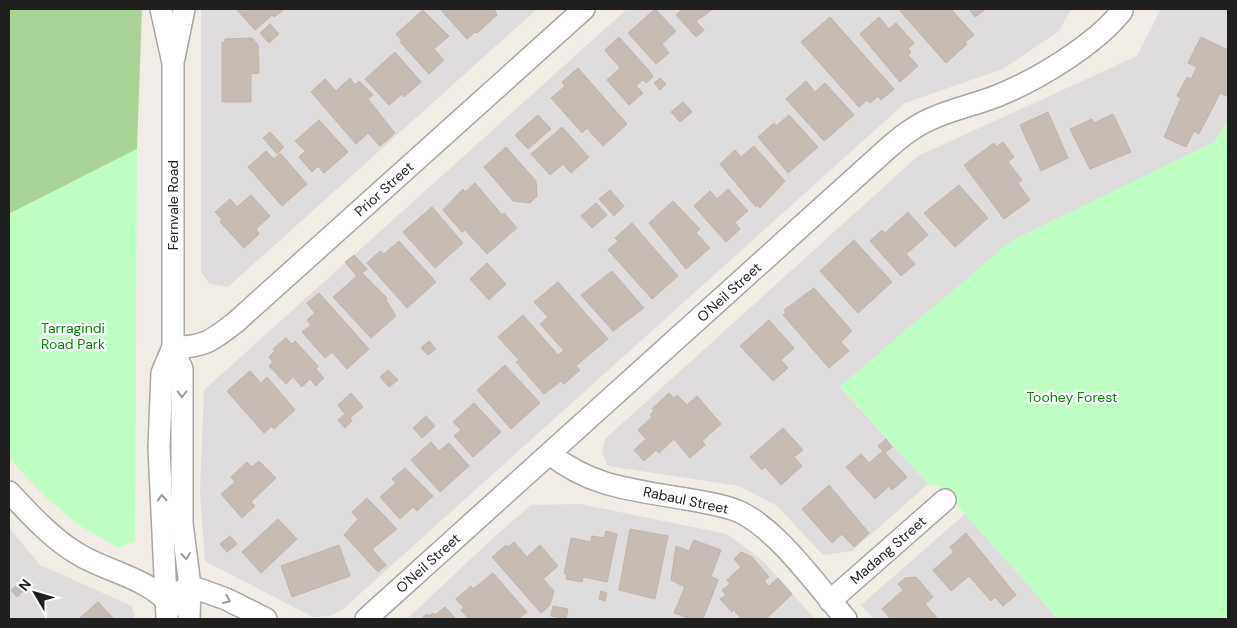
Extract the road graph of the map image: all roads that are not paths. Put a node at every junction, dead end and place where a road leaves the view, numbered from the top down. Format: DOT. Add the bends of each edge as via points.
graph roads {
  1 [pos="161,9"];
  2 [pos="184,9"];
  3 [pos="584,9"];
  4 [pos="1122,11"];
  5 [pos="173,63"];
  6 [pos="173,347"];
  7 [pos="550,454"];
  8 [pos="9,492"];
  9 [pos="945,500"];
  10 [pos="190,586"];
  11 [pos="830,601"];
  12 [pos="167,609"];
  13 [pos="182,619"];
  14 [pos="189,619"];
  15 [pos="266,619"];
  16 [pos="366,619"];
  17 [pos="846,619"];
  1 -- 5 [label="street, Fernvale Road"];
  2 -- 5 [label="street, Fernvale Road"];
  3 -- 6 [label="street, Prior Street" via="237,321 205,344"];
  4 -- 7 [label="street, O'Neil Street" via="1091,43 1016,87 912,129"];
  5 -- 6 [label="street, Fernvale Road"];
  6 -- 10 [label="street, Fernvale Road, one-way" via="182,369 182,523"];
  12 -- 6 [label="street, Fernvale Road, one-way" via="159,447 162,373"];
  7 -- 11 [label="street, Rabaul Street" via="597,482 738,512 758,522"];
  7 -- 16 [label="street, O'Neil Street"];
  8 -- 12 [label="street" via="46,530 79,555 147,587"];
  9 -- 11 [label="street, Madang Street"];
  10 -- 12 [label="street"];
  10 -- 14 [label="street, Fernvale Road"];
  10 -- 15 [label="street, one-way"];
  11 -- 17 [label="street, Rabaul Street"];
  12 -- 13 [label="street"];
}
